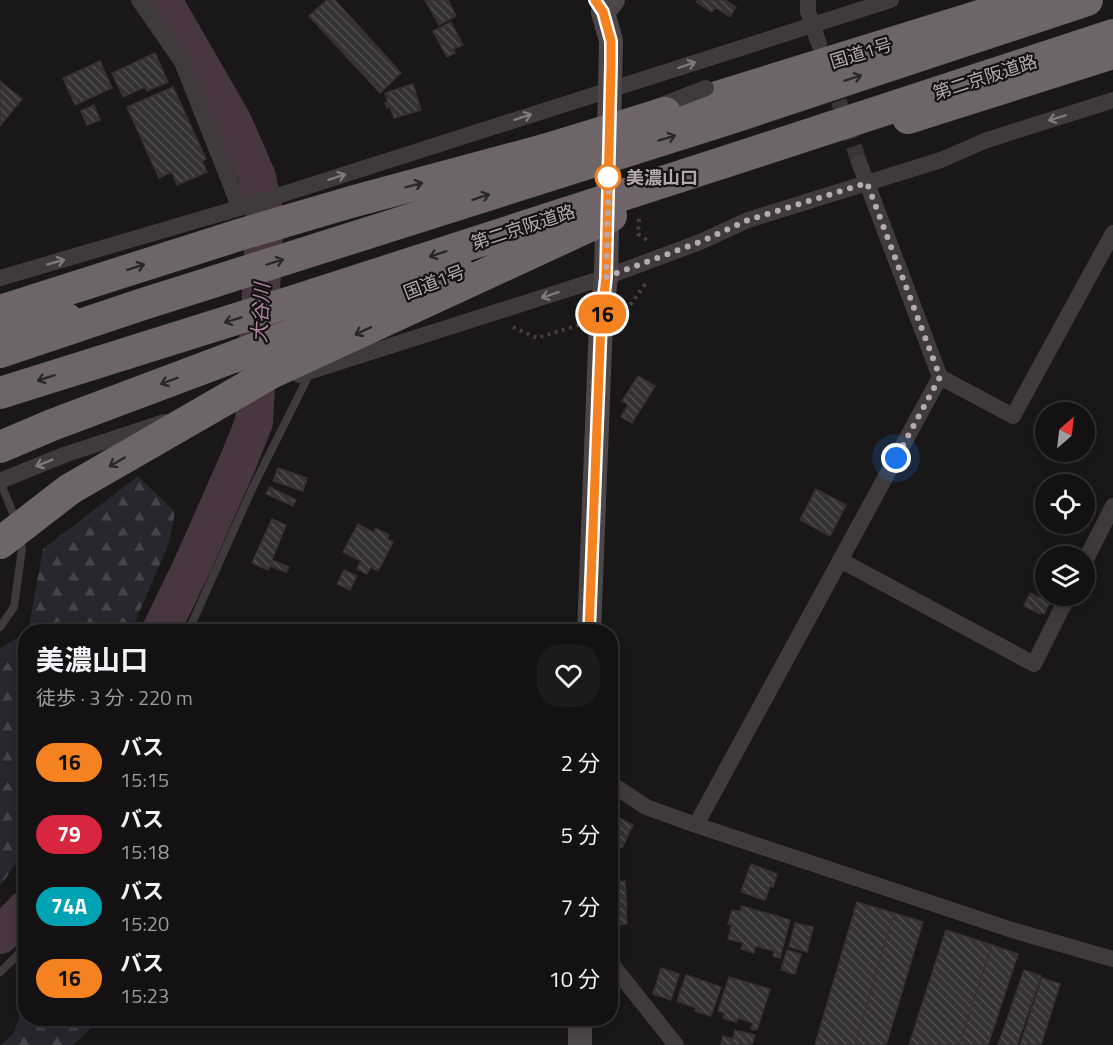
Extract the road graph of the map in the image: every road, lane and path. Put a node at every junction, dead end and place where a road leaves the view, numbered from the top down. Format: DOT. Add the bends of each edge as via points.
graph roads {
  1 [pos="139,0"];
  2 [pos="808,0"];
  3 [pos="891,0"];
  4 [pos="986,0"];
  5 [pos="1031,0"];
  6 [pos="1087,0"];
  7 [pos="604,4"];
  8 [pos="813,25"];
  9 [pos="1113,35"];
  10 [pos="819,44"];
  11 [pos="1113,53"];
  12 [pos="611,89"];
  13 [pos="1113,100"];
  14 [pos="544,150"];
  15 [pos="740,157"];
  16 [pos="859,162"];
  17 [pos="867,183"];
  18 [pos="242,216"];
  19 [pos="1113,232"];
  20 [pos="606,277"];
  21 [pos="0,278"];
  22 [pos="140,305"];
  23 [pos="0,311"];
  24 [pos="0,332"];
  25 [pos="0,352"];
  26 [pos="311,371"];
  27 [pos="940,377"];
  28 [pos="0,393"];
  29 [pos="52,425"];
  30 [pos="0,439"];
  31 [pos="0,447"];
  32 [pos="0,481"];
  33 [pos="1113,506"];
  34 [pos="0,543"];
  35 [pos="1093,546"];
  36 [pos="840,560"];
  37 [pos="1063,606"];
  38 [pos="192,624"];
  39 [pos="589,624"];
  40 [pos="0,627"];
  41 [pos="618,788"];
  42 [pos="696,825"];
  43 [pos="18,955"];
  44 [pos="1113,959"];
  45 [pos="0,972"];
  46 [pos="618,972"];
  47 [pos="580,1026"];
  48 [pos="580,1045"];
  49 [pos="676,1045"];
  1 -- 18 [label="street" via="182,62"];
  2 -- 8 [label="street"];
  3 -- 8 [label="street"];
  4 -- 14 [label="street, bridge" via="706,88"];
  5 -- 14 [label="highway, 国道1号, bridge"];
  22 -- 6 [label="highway, one-way, bridge" via="728,119"];
  7 -- 12 [label="main road" via="611,41"];
  8 -- 10 [label="street"];
  12 -- 8 [label="street, one-way"];
  9 -- 15 [label="highway, 第二京阪道路, bridge"];
  11 -- 29 [label="highway, 国道1号, one-way, bridge" via="677,192"];
  18 -- 12 [label="street, one-way" via="281,195"];
  12 -- 20 [label="main road"];
  13 -- 17 [label="street, one-way"];
  18 -- 14 [label="highway, 国道1号, one-way" via="317,212"];
  15 -- 28 [label="highway, 第二京阪道路, one-way, bridge"];
  15 -- 34 [label="highway, one-way, bridge" via="271,373 70,489"];
  16 -- 17 [label="street"];
  17 -- 20 [label="street" via="748,220"];
  17 -- 27 [label="street"];
  21 -- 18 [label="street, one-way"];
  23 -- 18 [label="highway, 国道1号, one-way"];
  19 -- 27 [label="street" via="1013,416"];
  20 -- 26 [label="street, one-way"];
  20 -- 39 [label="main road"];
  22 -- 24 [label="highway, bridge"];
  22 -- 25 [label="highway, bridge"];
  26 -- 32 [label="street, one-way" via="64,455"];
  26 -- 38 [label="lane"];
  27 -- 36 [label="street"];
  29 -- 30 [label="highway"];
  29 -- 31 [label="highway, 国道1号"];
  32 -- 40 [label="lane" via="22,549 14,608"];
  33 -- 35 [label="street"];
  36 -- 37 [label="street" via="1034,664"];
  36 -- 42 [label="street"];
  41 -- 42 [label="street" via="646,807"];
  42 -- 44 [label="street" via="1012,930"];
  43 -- 45 [label="lane"];
  46 -- 49 [label="street"];
  47 -- 48 [label="main road"];
}
